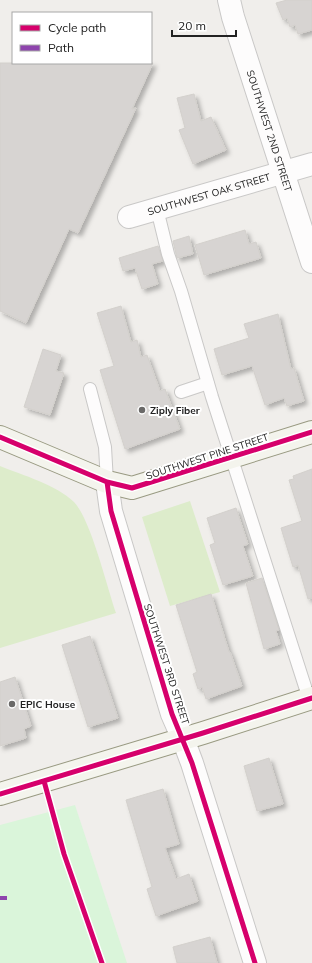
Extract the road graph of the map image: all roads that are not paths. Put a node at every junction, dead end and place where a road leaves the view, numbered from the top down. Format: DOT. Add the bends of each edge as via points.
graph roads {
  1 [pos="229,0"];
  2 [pos="312,164"];
  3 [pos="283,174"];
  4 [pos="157,209"];
  5 [pos="129,217"];
  6 [pos="312,262"];
  7 [pos="208,383"];
  8 [pos="90,389"];
  9 [pos="181,392"];
  10 [pos="312,432"];
  11 [pos="0,437"];
  12 [pos="232,458"];
  13 [pos="108,482"];
  14 [pos="311,699"];
  15 [pos="183,739"];
  16 [pos="0,794"];
  17 [pos="255,963"];
  1 -- 3 [label="street, SOUTHWEST 2ND STREET"];
  2 -- 3 [label="street, SOUTHWEST OAK STREET"];
  3 -- 4 [label="street, SOUTHWEST OAK STREET"];
  3 -- 6 [label="street, SOUTHWEST 2ND STREET"];
  4 -- 5 [label="street, SOUTHWEST OAK STREET"];
  4 -- 7 [label="lane" via="168,254"];
  7 -- 9 [label="lane"];
  7 -- 12 [label="lane"];
  8 -- 13 [label="lane, SOUTHWEST 3RD STREET" via="104,448"];
  10 -- 12 [label="main road, SOUTHWEST PINE STREET"];
  11 -- 13 [label="main road, SOUTHWEST PINE STREET"];
  12 -- 13 [label="main road, SOUTHWEST PINE STREET" via="142,486 122,487"];
  12 -- 14 [label="lane"];
  13 -- 15 [label="street, SOUTHWEST 3RD STREET" via="111,511 172,714"];
  14 -- 15 [label="main road"];
  15 -- 16 [label="main road"];
  15 -- 17 [label="street, SOUTHWEST 3RD STREET"];
}
